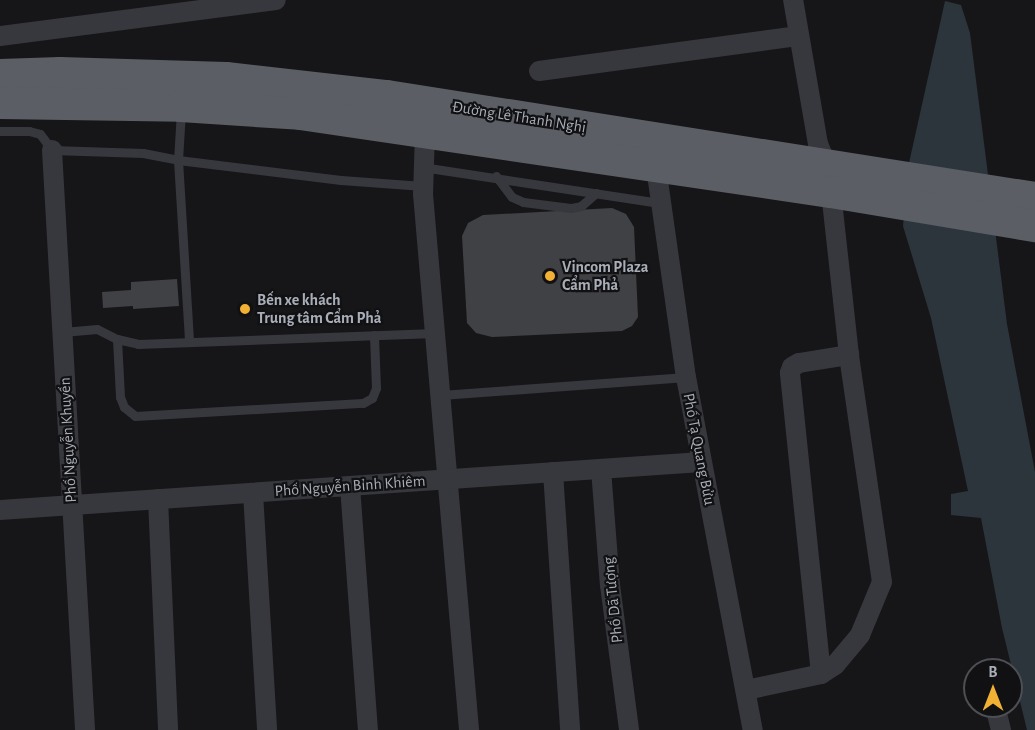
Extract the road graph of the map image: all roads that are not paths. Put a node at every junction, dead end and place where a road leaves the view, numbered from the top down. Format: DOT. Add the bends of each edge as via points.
graph roads {
  1 [pos="276,0"];
  2 [pos="793,0"];
  3 [pos="0,36"];
  4 [pos="799,36"];
  5 [pos="539,71"];
  6 [pos="0,75"];
  7 [pos="180,91"];
  8 [pos="0,103"];
  9 [pos="0,131"];
  10 [pos="425,132"];
  11 [pos="52,150"];
  12 [pos="178,160"];
  13 [pos="656,167"];
  14 [pos="496,176"];
  15 [pos="423,177"];
  16 [pos="829,179"];
  17 [pos="596,193"];
  18 [pos="661,203"];
  19 [pos="1014,204"];
  20 [pos="1035,226"];
  21 [pos="63,332"];
  22 [pos="436,333"];
  23 [pos="374,335"];
  24 [pos="117,339"];
  25 [pos="189,342"];
  26 [pos="849,355"];
  27 [pos="686,377"];
  28 [pos="441,395"];
  29 [pos="701,462"];
  30 [pos="601,469"];
  31 [pos="553,472"];
  32 [pos="448,479"];
  33 [pos="350,486"];
  34 [pos="253,493"];
  35 [pos="158,499"];
  36 [pos="71,505"];
  37 [pos="0,510"];
  38 [pos="821,674"];
  39 [pos="746,690"];
  40 [pos="85,730"];
  41 [pos="168,730"];
  42 [pos="267,730"];
  43 [pos="368,730"];
  44 [pos="469,730"];
  45 [pos="570,730"];
  46 [pos="629,730"];
  47 [pos="753,730"];
  1 -- 3 [label="street"];
  2 -- 4 [label="street"];
  4 -- 5 [label="street"];
  4 -- 16 [label="street" via="818,144"];
  6 -- 7 [label="highway, Đường Lê Thanh Nghị" via="60,73"];
  7 -- 8 [label="highway, Đường Lê Thanh Nghị"];
  7 -- 10 [label="highway, Đường Lê Thanh Nghị"];
  7 -- 12 [label="lane"];
  7 -- 16 [label="highway, Đường Lê Thanh Nghị" via="226,78 387,96"];
  9 -- 11 [label="lane" via="40,134"];
  10 -- 13 [label="highway, Đường Lê Thanh Nghị"];
  10 -- 15 [label="street"];
  11 -- 12 [label="lane" via="143,153"];
  11 -- 21 [label="street, Phố Nguyễn Khuyến"];
  12 -- 15 [label="lane" via="341,180"];
  12 -- 25 [label="lane"];
  13 -- 16 [label="highway, Đường Lê Thanh Nghị"];
  13 -- 18 [label="street, Phố Tạ Quang Bửu"];
  14 -- 15 [label="lane"];
  14 -- 17 [label="lane"];
  14 -- 17 [label="lane" via="512,197 523,202 571,208 581,206"];
  15 -- 22 [label="street"];
  16 -- 19 [label="highway, Đường Lê Thanh Nghị"];
  16 -- 26 [label="street"];
  17 -- 18 [label="lane"];
  18 -- 27 [label="street, Phố Tạ Quang Bửu"];
  19 -- 20 [label="highway, Đường Lê Thanh Nghị"];
  21 -- 24 [label="lane" via="97,329"];
  21 -- 36 [label="street, Phố Nguyễn Khuyến"];
  22 -- 23 [label="lane"];
  22 -- 28 [label="street"];
  23 -- 24 [label="lane" via="376,388 372,398 363,403 135,416 124,407 120,397"];
  23 -- 25 [label="lane"];
  24 -- 25 [label="lane" via="138,344"];
  26 -- 38 [label="street" via="882,582 860,635 835,665"];
  26 -- 38 [label="street" via="799,363 790,373"];
  27 -- 28 [label="lane"];
  27 -- 29 [label="street, Phố Tạ Quang Bửu"];
  28 -- 32 [label="street"];
  29 -- 30 [label="street, Phố Nguyễn Bỉnh Khiêm"];
  29 -- 39 [label="street, Phố Tạ Quang Bửu"];
  30 -- 31 [label="street, Phố Nguyễn Bỉnh Khiêm"];
  30 -- 46 [label="street, Phố Dã Tượng" via="610,585"];
  31 -- 32 [label="street, Phố Nguyễn Bỉnh Khiêm"];
  31 -- 45 [label="street"];
  32 -- 33 [label="street, Phố Nguyễn Bỉnh Khiêm"];
  32 -- 44 [label="street"];
  33 -- 34 [label="street, Phố Nguyễn Bỉnh Khiêm"];
  33 -- 43 [label="street"];
  34 -- 35 [label="street, Phố Nguyễn Bỉnh Khiêm"];
  34 -- 42 [label="street"];
  35 -- 36 [label="street, Phố Nguyễn Bỉnh Khiêm"];
  35 -- 41 [label="street"];
  36 -- 37 [label="street, Phố Nguyễn Bỉnh Khiêm"];
  36 -- 40 [label="street, Phố Nguyễn Khuyến"];
  38 -- 39 [label="street"];
  39 -- 47 [label="street, Phố Tạ Quang Bửu"];
}
